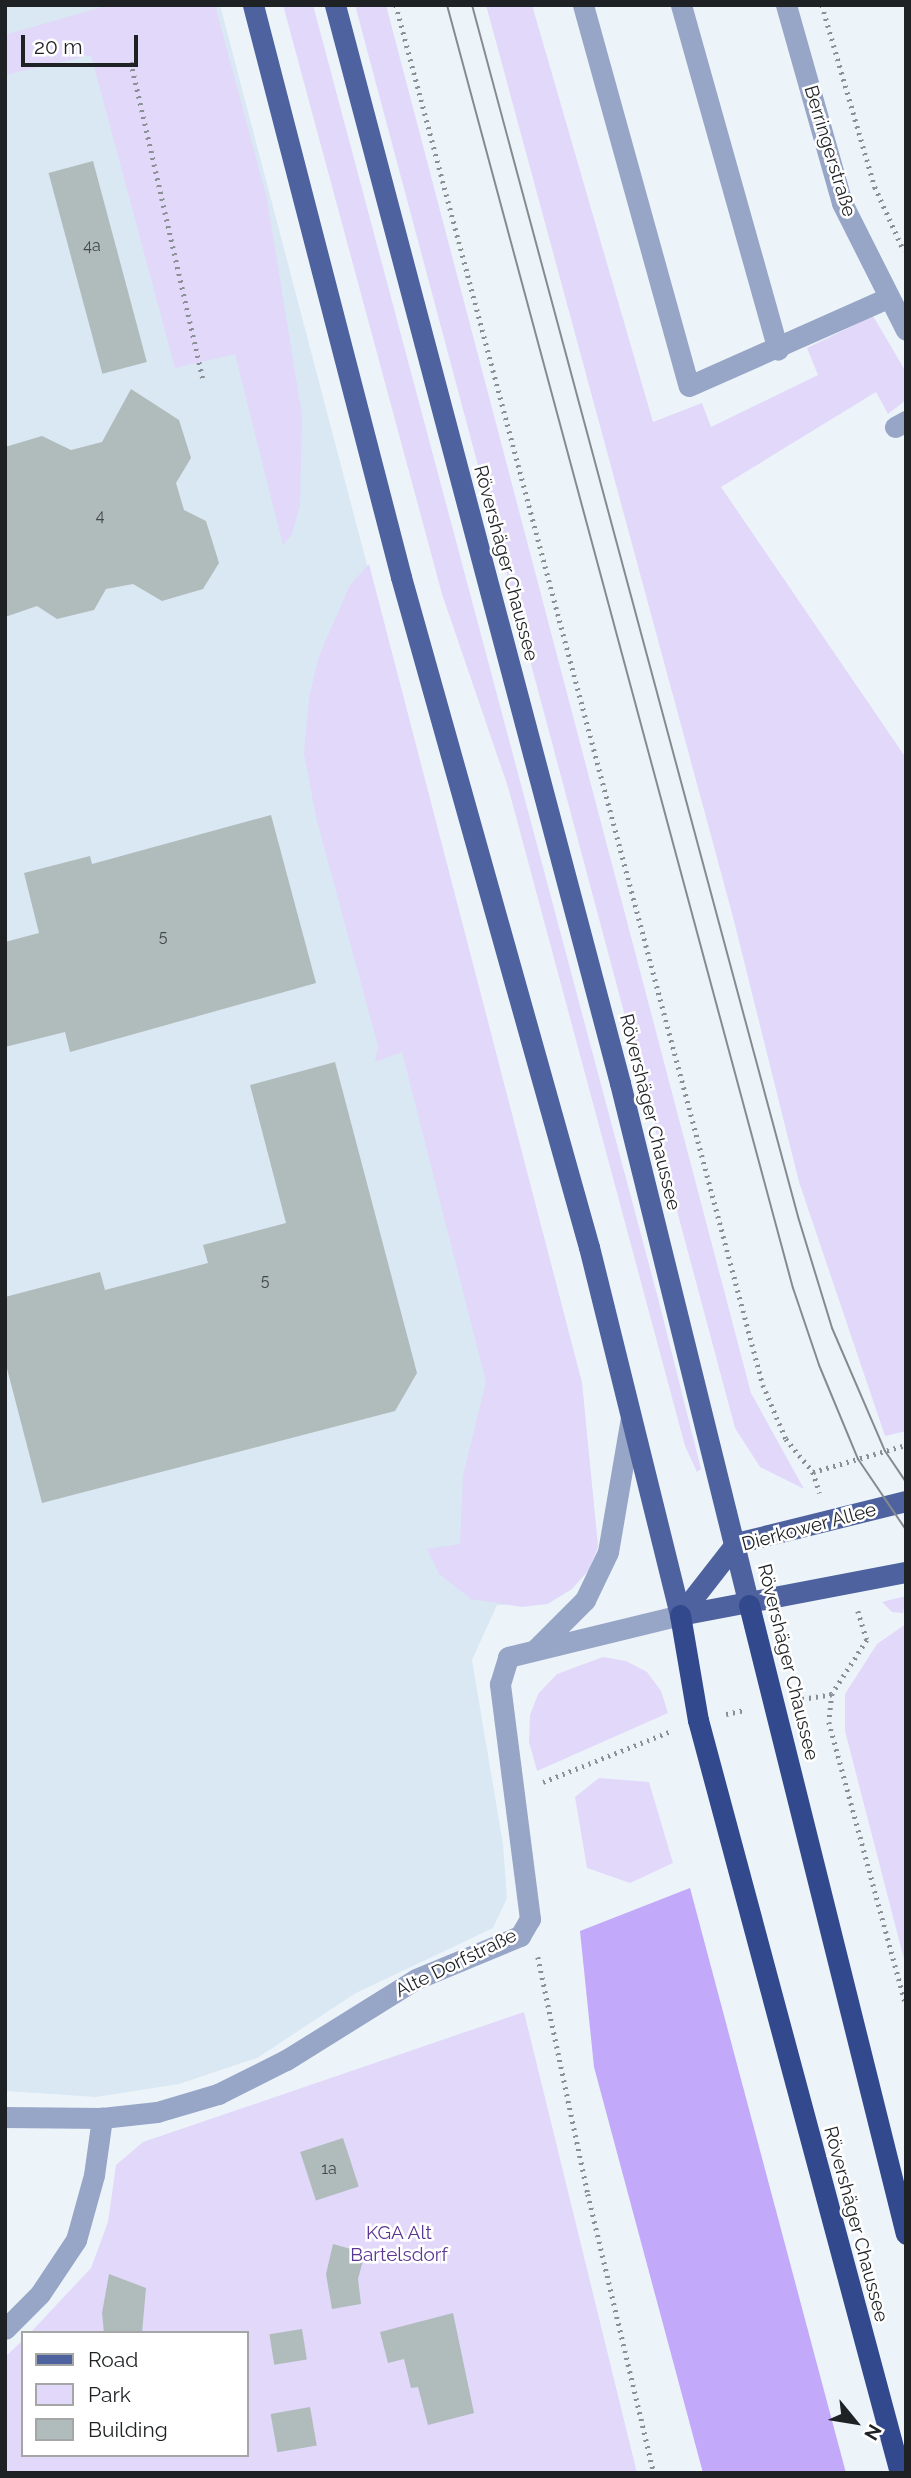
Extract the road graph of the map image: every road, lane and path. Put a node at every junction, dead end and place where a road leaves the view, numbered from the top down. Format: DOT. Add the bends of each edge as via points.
graph roads {
  1 [pos="253,5"];
  2 [pos="335,5"];
  3 [pos="396,5"];
  4 [pos="583,5"];
  5 [pos="681,5"];
  6 [pos="786,5"];
  7 [pos="822,5"];
  8 [pos="131,62"];
  9 [pos="906,255"];
  10 [pos="888,298"];
  11 [pos="906,330"];
  12 [pos="778,350"];
  13 [pos="203,378"];
  14 [pos="632,1415"];
  15 [pos="906,1446"];
  16 [pos="906,1501"];
  17 [pos="736,1543"];
  18 [pos="906,1572"];
  19 [pos="749,1605"];
  20 [pos="680,1615"];
  21 [pos="867,1640"];
  22 [pos="535,1650"];
  23 [pos="530,1919"];
  24 [pos="906,2005"];
  25 [pos="5,2117"];
  26 [pos="102,2118"];
  27 [pos="906,2234"];
  28 [pos="5,2329"];
  29 [pos="654,2473"];
  30 [pos="900,2473"];
  1 -- 14 [label="main road, Rövershäger Chaussee" via="401,577"];
  2 -- 17 [label="main road, Rövershäger Chaussee" via="617,1070"];
  3 -- 15 [label="path" via="763,1385 786,1438 813,1472"];
  4 -- 12 [label="street" via="689,386"];
  5 -- 12 [label="street"];
  6 -- 10 [label="street, Berringerstraße" via="842,203"];
  7 -- 9 [label="path" via="875,187"];
  8 -- 13 [label="path"];
  10 -- 11 [label="street, Berringerstraße"];
  10 -- 12 [label="street"];
  14 -- 20 [label="main road, Rövershäger Chaussee"];
  14 -- 22 [label="street, Rövershäger Chaussee" via="608,1552 585,1600"];
  16 -- 17 [label="main road, Dierkower Allee"];
  17 -- 19 [label="main road, Rövershäger Chaussee"];
  17 -- 20 [label="main road, Dierkower Allee"];
  18 -- 19 [label="main road"];
  19 -- 20 [label="main road"];
  19 -- 27 [label="highway, Rövershäger Chaussee"];
  20 -- 22 [label="street, Alte Dorfstraße"];
  20 -- 30 [label="highway, Rövershäger Chaussee" via="698,1720"];
  21 -- 24 [label="path" via="832,1694 829,1722"];
  22 -- 23 [label="street, Alte Dorfstraße" via="508,1657 500,1684"];
  23 -- 26 [label="street, Alte Dorfstraße" via="520,1936 416,1979 286,2060 218,2094 156,2112"];
  23 -- 29 [label="path"];
  25 -- 26 [label="street, Alte Dorfstraße"];
  26 -- 28 [label="street" via="94,2175 76,2240 40,2294"];
}
